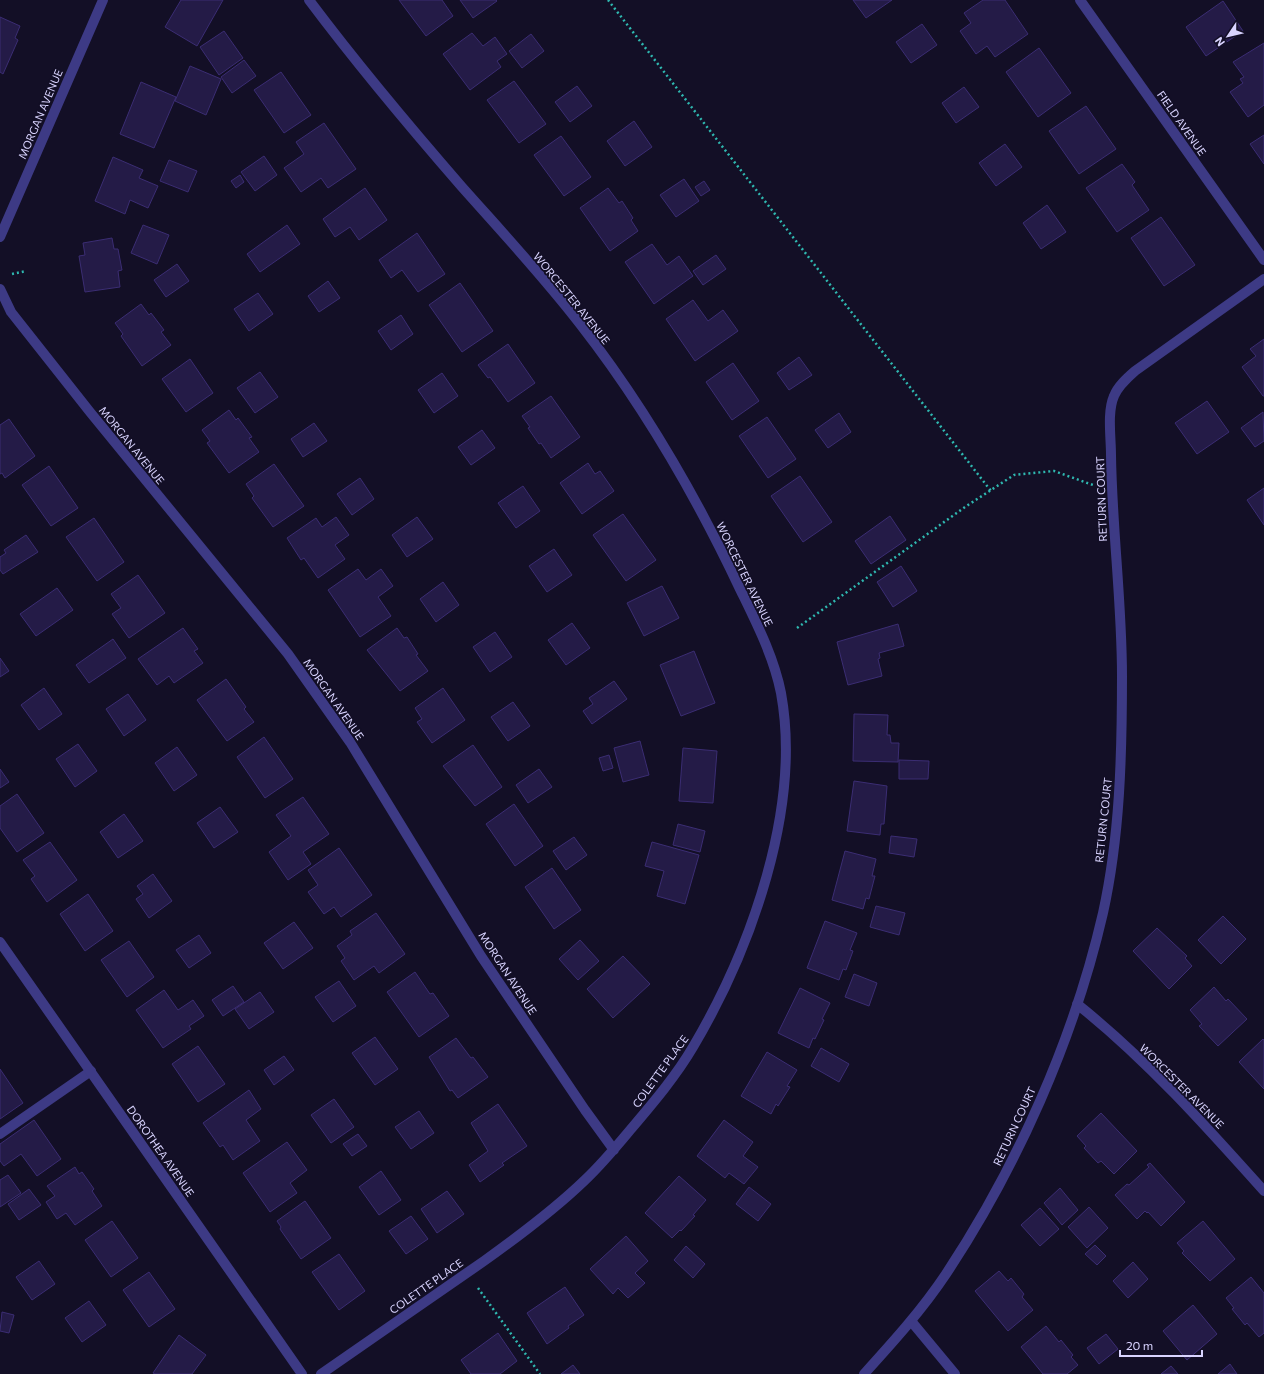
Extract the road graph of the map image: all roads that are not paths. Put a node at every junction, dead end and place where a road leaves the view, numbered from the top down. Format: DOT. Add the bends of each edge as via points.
graph roads {
  1 [pos="103,0"];
  2 [pos="309,0"];
  3 [pos="1080,0"];
  4 [pos="0,237"];
  5 [pos="1264,260"];
  6 [pos="1264,279"];
  7 [pos="0,289"];
  8 [pos="766,645"];
  9 [pos="0,942"];
  10 [pos="1077,1004"];
  11 [pos="90,1071"];
  12 [pos="0,1134"];
  13 [pos="614,1150"];
  14 [pos="1264,1191"];
  15 [pos="911,1321"];
  16 [pos="302,1374"];
  17 [pos="321,1374"];
  18 [pos="864,1374"];
  19 [pos="955,1374"];
  1 -- 4 [label="street, MORGAN AVENUE"];
  2 -- 8 [label="street, WORCESTER AVENUE" via="401,116 580,323 620,377 677,466 717,540"];
  3 -- 5 [label="street, FIELD AVENUE"];
  6 -- 10 [label="street, RETURN COURT" via="1135,371 1123,382 1114,396 1111,412 1111,497 1122,657 1122,751 1116,829 1103,913"];
  7 -- 13 [label="street, MORGAN AVENUE" via="11,312 301,673 350,742 481,956"];
  8 -- 13 [label="street, COLETTE PLACE" via="781,692 786,750 780,817 766,877 724,990 691,1050 655,1102"];
  9 -- 11 [label="street, DOROTHEA AVENUE"];
  10 -- 14 [label="street, WORCESTER AVENUE" via="1169,1087"];
  10 -- 15 [label="street, RETURN COURT" via="1029,1128 991,1202 945,1275"];
  11 -- 12 [label="street"];
  11 -- 16 [label="street, DOROTHEA AVENUE"];
  13 -- 17 [label="street, COLETTE PLACE" via="571,1193 517,1237"];
  15 -- 18 [label="street, RETURN COURT"];
  15 -- 19 [label="street"];
}
